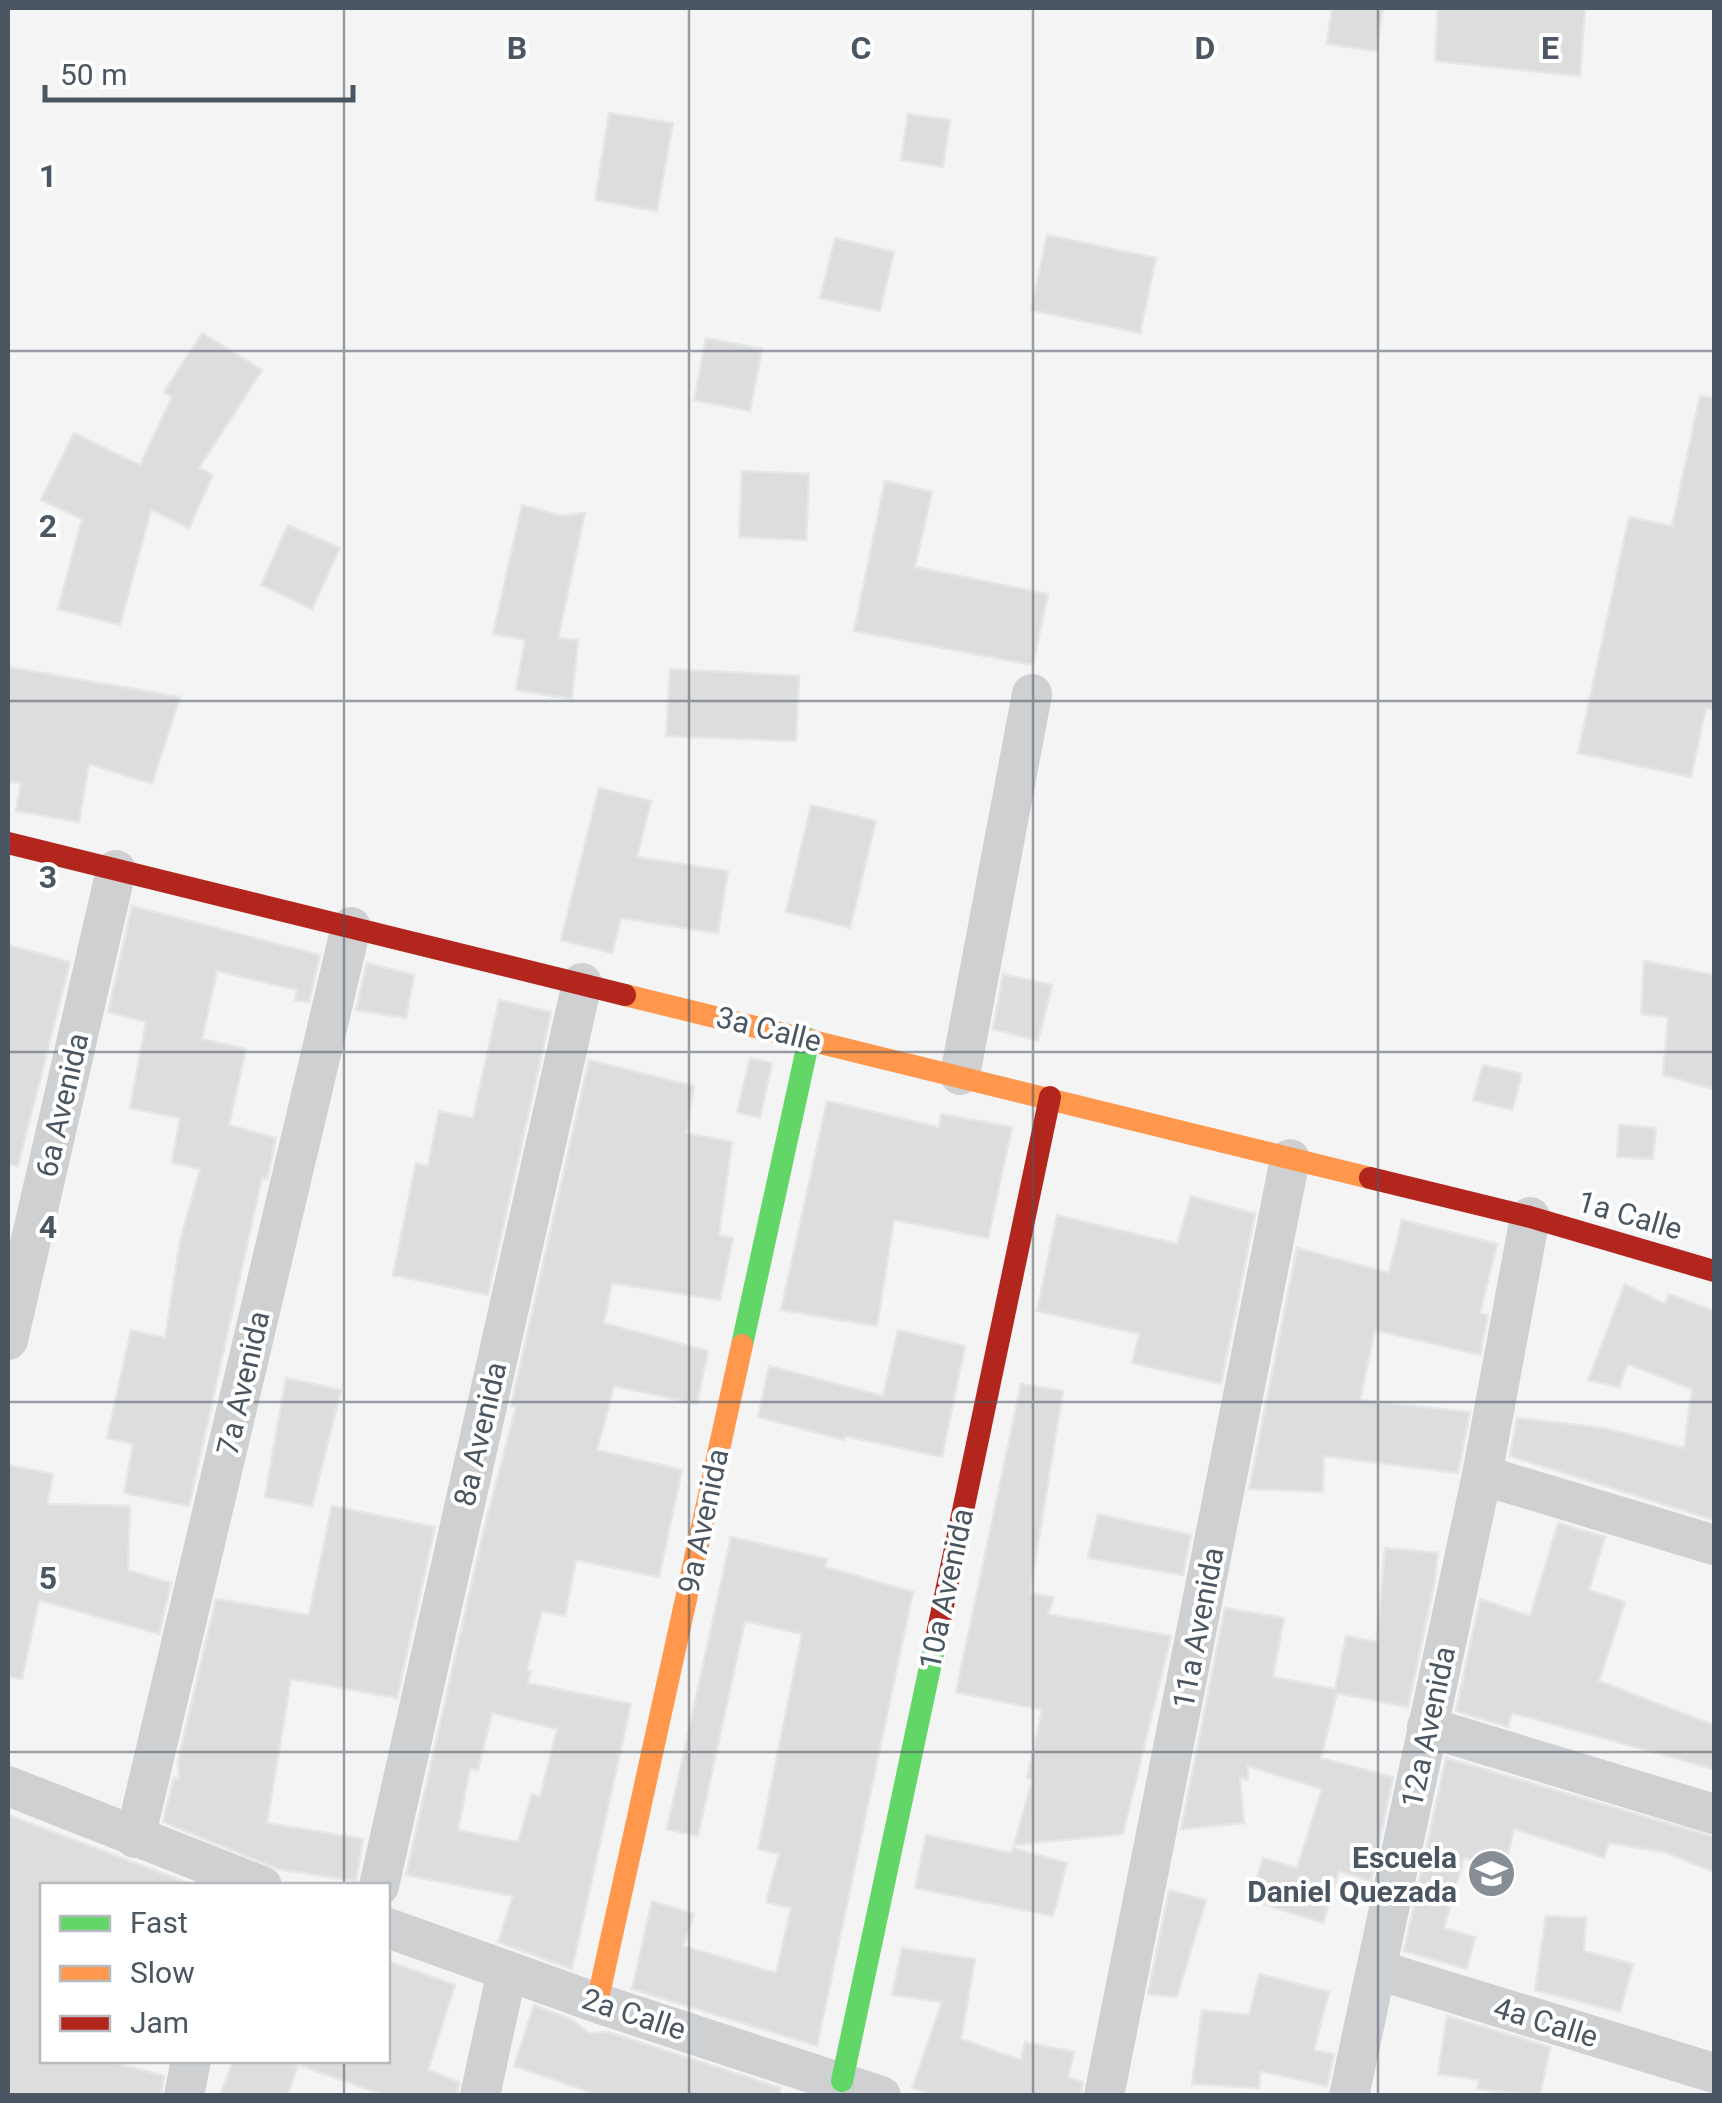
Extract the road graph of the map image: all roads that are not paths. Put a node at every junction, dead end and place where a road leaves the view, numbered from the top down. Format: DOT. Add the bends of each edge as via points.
graph roads {
  1 [pos="1032,694"];
  2 [pos="8,843"];
  3 [pos="116,870"];
  4 [pos="351,927"];
  5 [pos="582,983"];
  6 [pos="809,1039"];
  7 [pos="960,1076"];
  8 [pos="1050,1097"];
  9 [pos="1290,1159"];
  10 [pos="1530,1216"];
  11 [pos="1714,1271"];
  12 [pos="8,1340"];
  13 [pos="1482,1475"];
  14 [pos="1714,1545"];
  15 [pos="1427,1727"];
  16 [pos="8,1786"];
  17 [pos="1714,1814"];
  18 [pos="135,1838"];
  19 [pos="238,1881"];
  20 [pos="380,1883"];
  21 [pos="390,1929"];
  22 [pos="1378,1970"];
  23 [pos="506,1971"];
  24 [pos="597,2004"];
  25 [pos="190,2063"];
  26 [pos="1714,2073"];
  27 [pos="814,2082"];
  28 [pos="184,2096"];
  29 [pos="480,2096"];
  30 [pos="882,2096"];
  31 [pos="1104,2096"];
  32 [pos="1349,2096"];
  1 -- 7 [label="street"];
  2 -- 3 [label="street, 3a Calle"];
  3 -- 4 [label="street, 3a Calle"];
  3 -- 12 [label="street, 6a Avenida"];
  4 -- 5 [label="street, 3a Calle"];
  4 -- 18 [label="street, 7a Avenida"];
  5 -- 6 [label="street, 3a Calle"];
  5 -- 20 [label="street, 8a Avenida"];
  6 -- 7 [label="street, 3a Calle"];
  6 -- 24 [label="street, 9a Avenida"];
  7 -- 8 [label="street, 3a Calle"];
  8 -- 9 [label="street, 3a Calle"];
  8 -- 27 [label="street, 10a Avenida"];
  9 -- 10 [label="street, 3a Calle"];
  9 -- 31 [label="street, 11a Avenida"];
  10 -- 11 [label="street, 1a Calle"];
  10 -- 13 [label="street, 12a Avenida"];
  13 -- 14 [label="street"];
  13 -- 15 [label="street, 12a Avenida"];
  15 -- 17 [label="street"];
  15 -- 22 [label="street, 12a Avenida"];
  16 -- 18 [label="street"];
  18 -- 19 [label="street"];
  21 -- 23 [label="street, 2a Calle"];
  22 -- 26 [label="street, 4a Calle"];
  22 -- 32 [label="street, 12a Avenida"];
  23 -- 24 [label="street, 2a Calle"];
  23 -- 29 [label="street"];
  24 -- 27 [label="street, 2a Calle"];
  25 -- 28 [label="street"];
  27 -- 30 [label="street, 2a Calle"];
}
